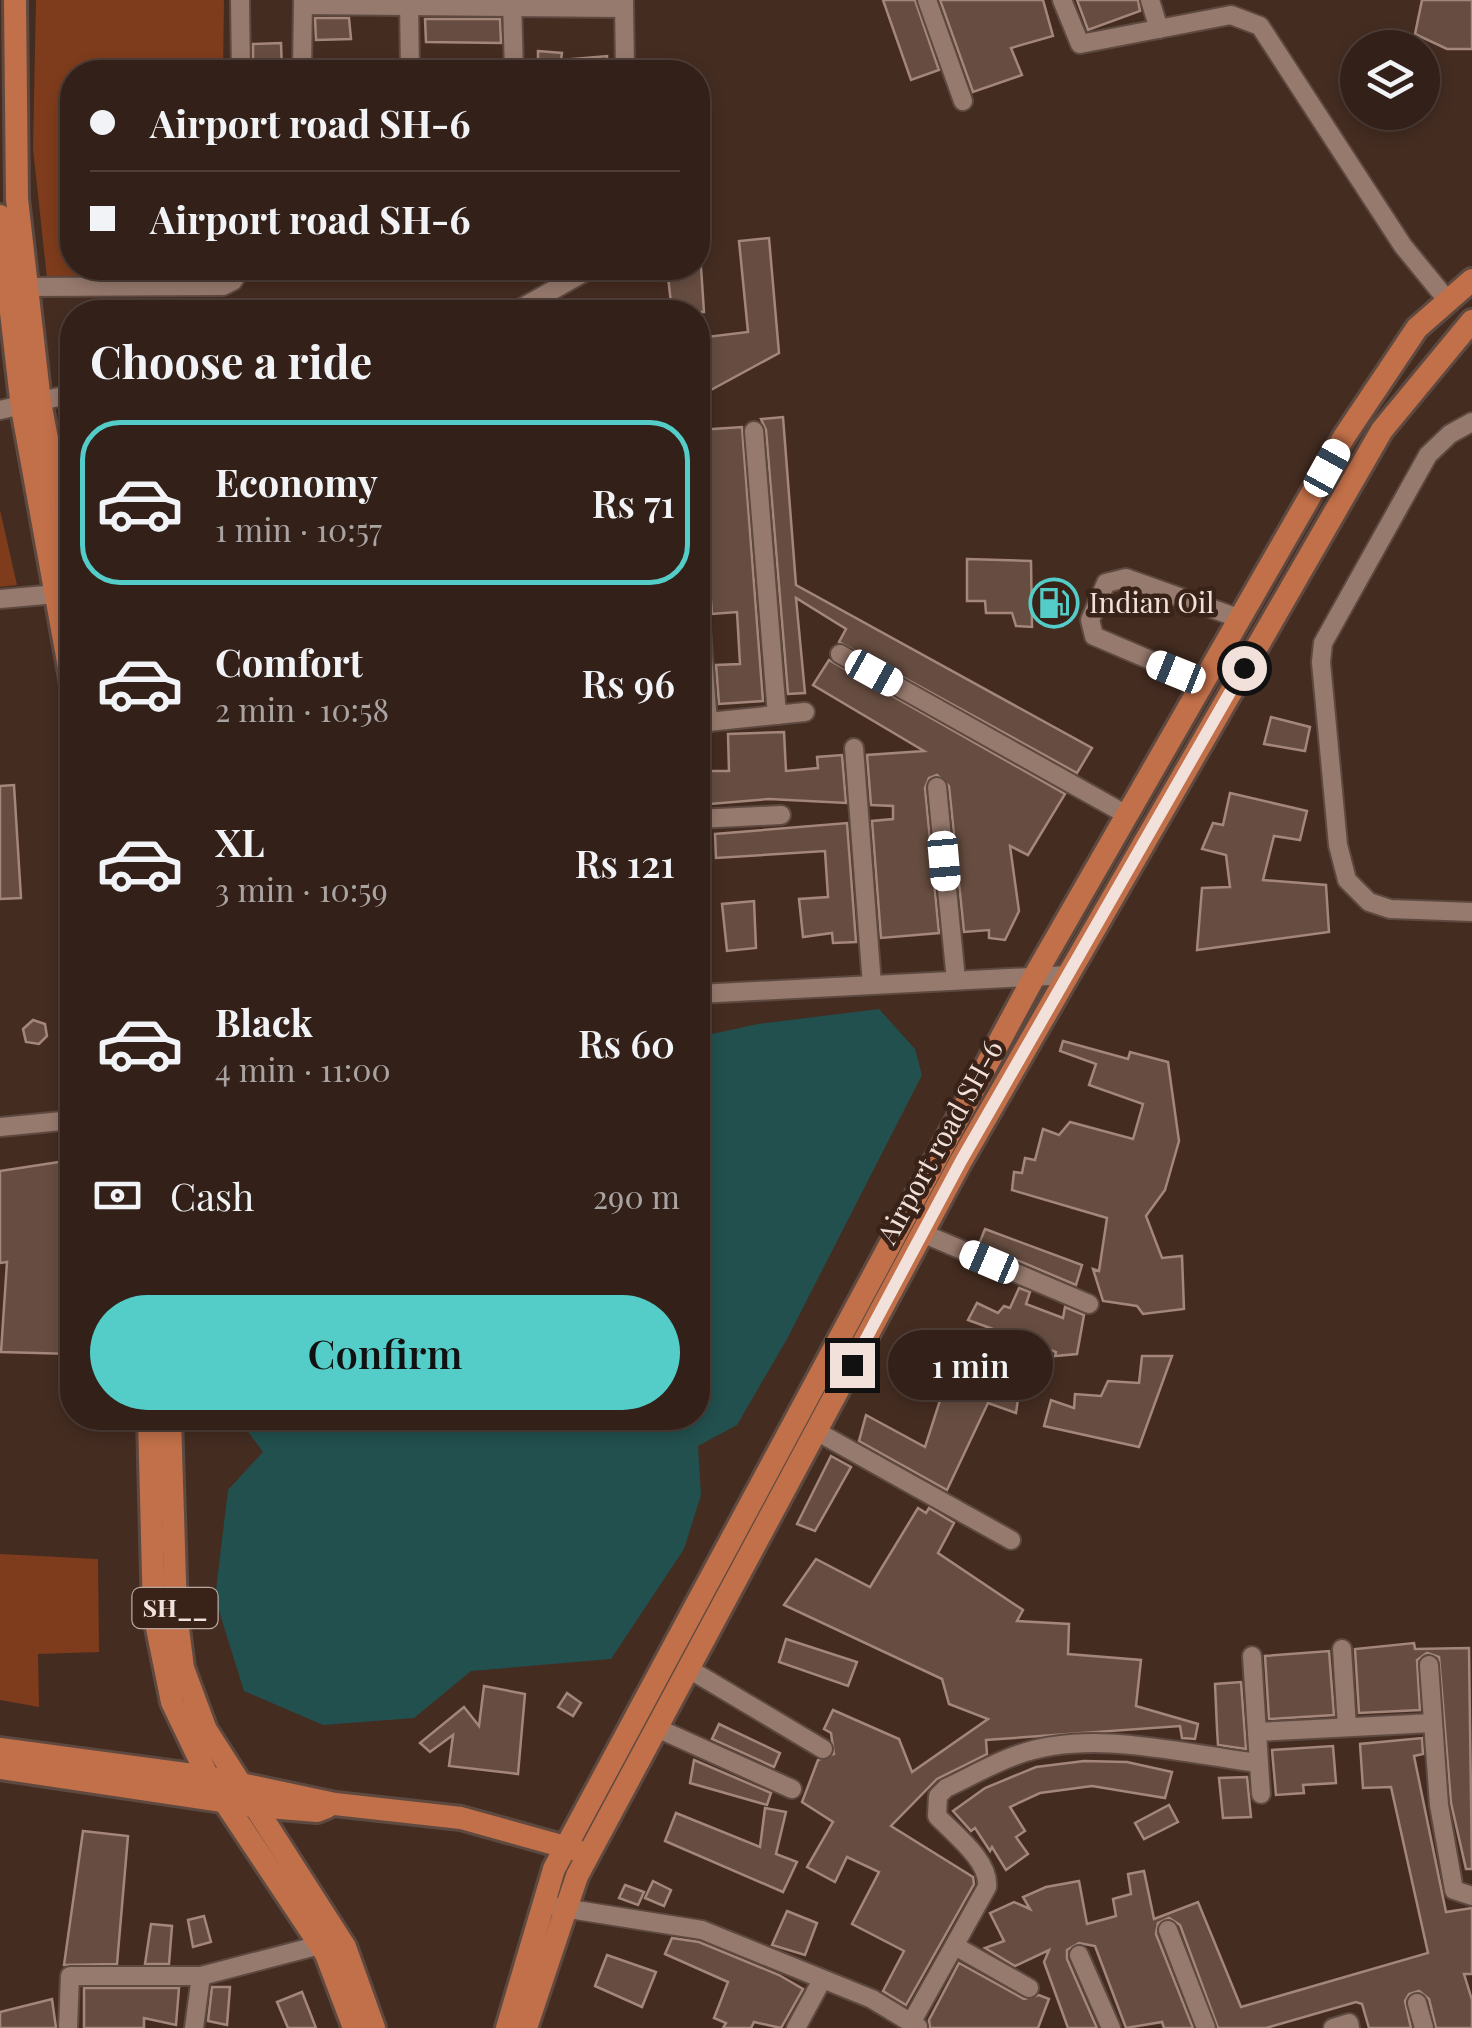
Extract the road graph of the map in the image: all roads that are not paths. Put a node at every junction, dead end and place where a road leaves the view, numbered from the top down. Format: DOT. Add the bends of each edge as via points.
graph roads {
  1 [pos="16,0"];
  2 [pos="240,0"];
  3 [pos="927,0"];
  4 [pos="1062,0"];
  5 [pos="1150,0"];
  6 [pos="303,3"];
  7 [pos="410,3"];
  8 [pos="512,4"];
  9 [pos="624,4"];
  10 [pos="1238,8"];
  11 [pos="1159,29"];
  12 [pos="241,60"];
  13 [pos="302,60"];
  14 [pos="410,60"];
  15 [pos="514,60"];
  16 [pos="625,60"];
  17 [pos="963,101"];
  18 [pos="0,216"];
  19 [pos="235,280"];
  20 [pos="571,280"];
  21 [pos="1472,280"];
  22 [pos="28,288"];
  23 [pos="535,300"];
  24 [pos="1448,301"];
  25 [pos="1472,321"];
  26 [pos="60,397"];
  27 [pos="21,407"];
  28 [pos="1472,422"];
  29 [pos="754,431"];
  30 [pos="60,531"];
  31 [pos="56,594"];
  32 [pos="0,599"];
  33 [pos="60,616"];
  34 [pos="1241,619"];
  35 [pos="840,654"];
  36 [pos="1204,683"];
  37 [pos="804,712"];
  38 [pos="778,715"];
  39 [pos="710,722"];
  40 [pos="854,748"];
  41 [pos="938,787"];
  42 [pos="781,815"];
  43 [pos="1127,815"];
  44 [pos="710,818"];
  45 [pos="1472,912"];
  46 [pos="1068,975"];
  47 [pos="1034,977"];
  48 [pos="956,980"];
  49 [pos="872,984"];
  50 [pos="710,993"];
  51 [pos="60,1121"];
  52 [pos="0,1128"];
  53 [pos="922,1233"];
  54 [pos="1089,1304"];
  55 [pos="150,1430"];
  56 [pos="170,1430"];
  57 [pos="784,1437"];
  58 [pos="811,1440"];
  59 [pos="1011,1540"];
  60 [pos="1342,1650"];
  61 [pos="1252,1656"];
  62 [pos="1429,1665"];
  63 [pos="689,1669"];
  64 [pos="1432,1723"];
  65 [pos="1347,1727"];
  66 [pos="657,1728"];
  67 [pos="1257,1732"];
  68 [pos="823,1748"];
  69 [pos="0,1749"];
  70 [pos="1258,1763"];
  71 [pos="0,1768"];
  72 [pos="208,1776"];
  73 [pos="244,1783"];
  74 [pos="792,1789"];
  75 [pos="1261,1794"];
  76 [pos="225,1799"];
  77 [pos="335,1804"];
  78 [pos="256,1806"];
  79 [pos="566,1846"];
  80 [pos="590,1854"];
  81 [pos="1472,1896"];
  82 [pos="552,1906"];
  83 [pos="1168,1930"];
  84 [pos="320,1945"];
  85 [pos="955,1946"];
  86 [pos="1079,1955"];
  87 [pos="201,1976"];
  88 [pos="822,1980"];
  89 [pos="1029,1988"];
  90 [pos="1417,2003"];
  91 [pos="915,2026"];
  92 [pos="68,2028"];
  93 [pos="194,2028"];
  94 [pos="354,2028"];
  95 [pos="374,2028"];
  96 [pos="507,2028"];
  97 [pos="526,2028"];
  98 [pos="796,2028"];
  99 [pos="1111,2028"];
  100 [pos="1206,2028"];
  101 [pos="1333,2028"];
  102 [pos="1350,2028"];
  103 [pos="1424,2028"];
  1 -- 22 [label="main road" via="14,144"];
  2 -- 12 [label="street"];
  3 -- 17 [label="street"];
  4 -- 11 [label="street" via="1080,44"];
  5 -- 11 [label="street"];
  6 -- 7 [label="street"];
  6 -- 13 [label="street"];
  7 -- 8 [label="street"];
  7 -- 14 [label="street"];
  8 -- 9 [label="street"];
  8 -- 15 [label="street"];
  9 -- 16 [label="street"];
  10 -- 11 [label="street"];
  10 -- 24 [label="street" via="1260,26 1403,246"];
  18 -- 27 [label="main road"];
  19 -- 22 [label="street" via="223,286"];
  20 -- 23 [label="street"];
  21 -- 24 [label="main road"];
  22 -- 27 [label="main road"];
  24 -- 34 [label="main road" via="1417,328 1344,437"];
  25 -- 46 [label="main road, Airport road SH-6" via="1382,430"];
  26 -- 27 [label="street"];
  27 -- 30 [label="main road"];
  27 -- 31 [label="main road"];
  28 -- 45 [label="street" via="1428,456 1330,625 1320,662 1347,880 1369,902 1390,909"];
  29 -- 38 [label="street"];
  31 -- 32 [label="street"];
  31 -- 33 [label="main road"];
  34 -- 36 [label="main road"];
  34 -- 36 [label="street" via="1126,578 1106,582 1090,620 1094,636"];
  35 -- 43 [label="street"];
  36 -- 43 [label="main road"];
  37 -- 38 [label="street"];
  38 -- 39 [label="street"];
  40 -- 49 [label="street"];
  41 -- 48 [label="street"];
  42 -- 44 [label="street"];
  43 -- 47 [label="main road"];
  46 -- 47 [label="street"];
  46 -- 53 [label="main road, Airport road SH-6"];
  47 -- 48 [label="street"];
  47 -- 57 [label="main road"];
  48 -- 49 [label="street"];
  49 -- 50 [label="street"];
  51 -- 52 [label="street"];
  53 -- 54 [label="street"];
  53 -- 58 [label="main road, Airport road SH-6"];
  55 -- 72 [label="main road" via="158,1642 172,1702"];
  56 -- 73 [label="main road, SH__" via="183,1668 206,1730"];
  57 -- 58 [label="main road"];
  57 -- 79 [label="main road"];
  58 -- 59 [label="street"];
  58 -- 63 [label="main road, Airport road SH-6"];
  60 -- 65 [label="street"];
  61 -- 67 [label="street"];
  62 -- 64 [label="street"];
  63 -- 66 [label="main road, Airport road SH-6"];
  63 -- 68 [label="street"];
  64 -- 65 [label="street"];
  64 -- 81 [label="street" via="1454,1890"];
  65 -- 67 [label="street"];
  66 -- 74 [label="street"];
  66 -- 80 [label="main road, Airport road SH-6"];
  67 -- 70 [label="street"];
  69 -- 72 [label="main road"];
  70 -- 75 [label="street"];
  70 -- 85 [label="street" via="1067,1745 1019,1754 946,1788 936,1816 988,1876"];
  71 -- 76 [label="main road"];
  72 -- 73 [label="main road"];
  72 -- 76 [label="main road"];
  73 -- 77 [label="main road"];
  73 -- 78 [label="main road, SH__"];
  76 -- 78 [label="main road"];
  76 -- 84 [label="main road"];
  77 -- 78 [label="main road" via="317,1811"];
  77 -- 79 [label="main road" via="461,1818"];
  78 -- 95 [label="main road, SH__" via="346,1947"];
  79 -- 80 [label="main road"];
  79 -- 82 [label="main road"];
  80 -- 82 [label="main road, Airport road SH-6"];
  82 -- 88 [label="street" via="702,1930"];
  82 -- 96 [label="main road"];
  82 -- 97 [label="main road, Airport road SH-6"];
  83 -- 100 [label="street"];
  84 -- 87 [label="street"];
  84 -- 94 [label="main road"];
  85 -- 89 [label="street"];
  85 -- 91 [label="street"];
  86 -- 99 [label="street"];
  87 -- 92 [label="street" via="70,1976"];
  87 -- 93 [label="street"];
  88 -- 91 [label="street" via="872,1998"];
  88 -- 98 [label="street"];
  90 -- 103 [label="street"];
  101 -- 102 [label="street"];
}
